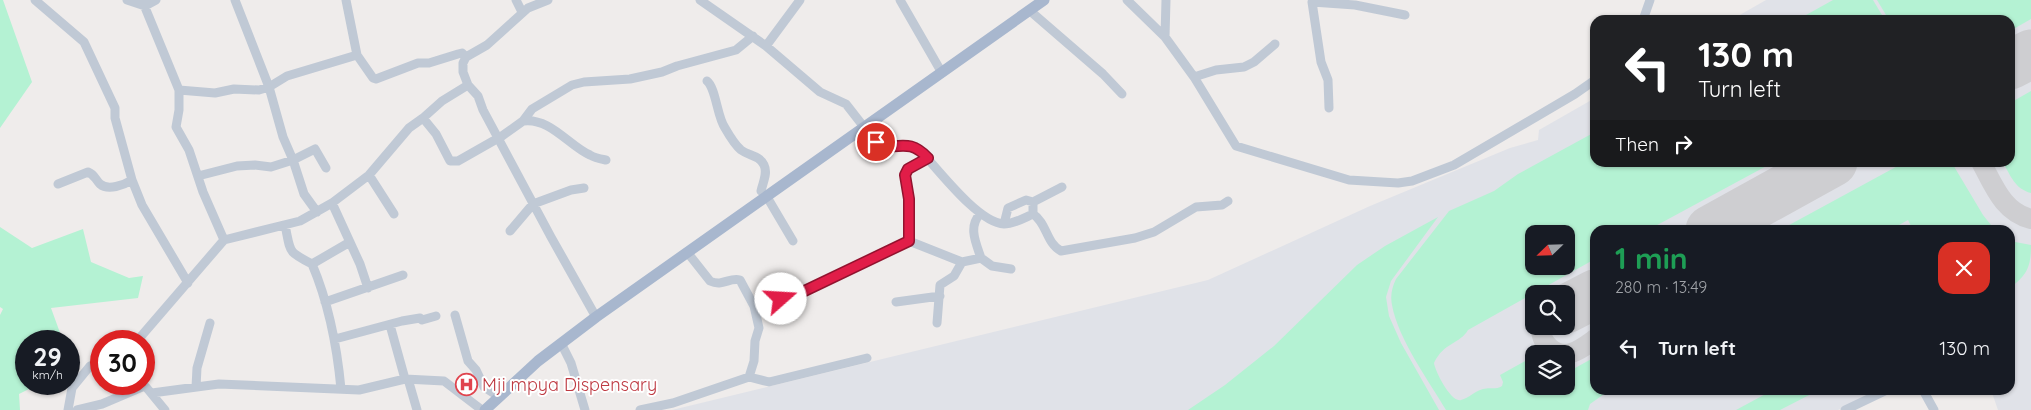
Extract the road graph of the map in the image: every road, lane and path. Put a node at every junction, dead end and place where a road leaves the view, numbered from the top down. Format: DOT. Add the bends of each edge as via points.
graph roads {
  1 [pos="35,0"];
  2 [pos="127,0"];
  3 [pos="156,0"];
  4 [pos="235,0"];
  5 [pos="346,0"];
  6 [pos="516,0"];
  7 [pos="548,0"];
  8 [pos="700,0"];
  9 [pos="800,0"];
  10 [pos="900,0"];
  11 [pos="1044,0"];
  12 [pos="1127,0"];
  13 [pos="1166,0"];
  14 [pos="1650,0"];
  15 [pos="1311,1"];
  16 [pos="144,3"];
  17 [pos="1029,10"];
  18 [pos="522,12"];
  19 [pos="1405,14"];
  20 [pos="1645,15"];
  21 [pos="753,36"];
  22 [pos="1165,37"];
  23 [pos="1275,44"];
  24 [pos="766,46"];
  25 [pos="357,54"];
  26 [pos="466,58"];
  27 [pos="942,73"];
  28 [pos="1194,77"];
  29 [pos="707,81"];
  30 [pos="1590,83"];
  31 [pos="468,85"];
  32 [pos="269,87"];
  33 [pos="179,90"];
  34 [pos="1122,94"];
  35 [pos="1329,108"];
  36 [pos="423,118"];
  37 [pos="875,120"];
  38 [pos="523,121"];
  39 [pos="864,128"];
  40 [pos="498,138"];
  41 [pos="892,147"];
  42 [pos="928,158"];
  43 [pos="293,160"];
  44 [pos="606,160"];
  45 [pos="326,168"];
  46 [pos="369,175"];
  47 [pos="198,176"];
  48 [pos="132,180"];
  49 [pos="58,184"];
  50 [pos="784,185"];
  51 [pos="1062,187"];
  52 [pos="584,188"];
  53 [pos="767,197"];
  54 [pos="1228,201"];
  55 [pos="1033,202"];
  56 [pos="332,203"];
  57 [pos="534,204"];
  58 [pos="317,212"];
  59 [pos="394,214"];
  60 [pos="980,214"];
  61 [pos="1033,214"];
  62 [pos="1004,224"];
  63 [pos="286,225"];
  64 [pos="510,231"];
  65 [pos="224,240"];
  66 [pos="793,241"];
  67 [pos="909,241"];
  68 [pos="350,242"];
  69 [pos="687,252"];
  70 [pos="981,258"];
  71 [pos="962,262"];
  72 [pos="312,264"];
  73 [pos="1010,268"];
  74 [pos="403,275"];
  75 [pos="188,283"];
  76 [pos="368,288"];
  77 [pos="940,296"];
  78 [pos="325,302"];
  79 [pos="896,302"];
  80 [pos="754,306"];
  81 [pos="455,315"];
  82 [pos="436,316"];
  83 [pos="596,317"];
  84 [pos="210,323"];
  85 [pos="937,323"];
  86 [pos="390,325"];
  87 [pos="147,330"];
  88 [pos="335,339"];
  89 [pos="561,343"];
  90 [pos="867,358"];
  91 [pos="90,366"];
  92 [pos="749,377"];
  93 [pos="406,379"];
  94 [pos="196,387"];
  95 [pos="341,389"];
  96 [pos="155,393"];
  97 [pos="125,395"];
  98 [pos="154,395"];
  99 [pos="1876,395"];
  100 [pos="1926,395"];
  101 [pos="498,396"];
  102 [pos="97,408"];
  103 [pos="68,410"];
  104 [pos="77,410"];
  105 [pos="165,410"];
  106 [pos="417,410"];
  107 [pos="484,410"];
  108 [pos="585,410"];
  109 [pos="640,410"];
  110 [pos="1845,410"];
  111 [pos="1934,410"];
  1 -- 48 [label="street" via="84,42 115,108"];
  2 -- 16 [label="street"];
  3 -- 16 [label="street"];
  4 -- 32 [label="street"];
  5 -- 25 [label="street"];
  6 -- 18 [label="street"];
  7 -- 18 [label="street"];
  8 -- 21 [label="street"];
  9 -- 24 [label="street"];
  10 -- 27 [label="street"];
  11 -- 17 [label="main road"];
  12 -- 22 [label="street"];
  13 -- 22 [label="street"];
  14 -- 20 [label="street"];
  15 -- 19 [label="street"];
  15 -- 35 [label="street" via="1321,62 1328,80"];
  16 -- 33 [label="street"];
  17 -- 27 [label="main road"];
  17 -- 34 [label="street"];
  18 -- 26 [label="street" via="487,45"];
  21 -- 24 [label="street"];
  21 -- 38 [label="street" via="736,50 662,72 572,85 532,109"];
  22 -- 28 [label="street"];
  23 -- 28 [label="street" via="1244,67 1216,70"];
  24 -- 39 [label="street" via="820,92 846,104"];
  25 -- 26 [label="street" via="376,79 418,63 430,63 462,53"];
  25 -- 32 [label="street" via="287,76"];
  26 -- 31 [label="street" via="463,72"];
  27 -- 37 [label="main road"];
  28 -- 30 [label="street" via="1236,146 1349,180 1398,183 1454,165"];
  29 -- 50 [label="street" via="712,87 724,127 742,150 764,165 766,173 760,191"];
  31 -- 36 [label="street"];
  31 -- 40 [label="street" via="478,96"];
  32 -- 33 [label="street" via="215,93"];
  32 -- 43 [label="street" via="280,129"];
  33 -- 47 [label="street" via="176,127"];
  36 -- 40 [label="street" via="436,134 450,161 458,161"];
  36 -- 46 [label="street" via="409,128"];
  37 -- 39 [label="main road"];
  37 -- 41 [label="street"];
  38 -- 40 [label="street"];
  38 -- 44 [label="street" via="529,120 554,130 590,155"];
  39 -- 41 [label="street" via="878,145"];
  39 -- 50 [label="main road"];
  40 -- 57 [label="street"];
  41 -- 42 [label="street" via="907,145 919,149"];
  42 -- 60 [label="street"];
  42 -- 67 [label="street" via="908,169 905,175 909,199"];
  43 -- 45 [label="street" via="316,149"];
  43 -- 47 [label="street" via="272,167 237,166"];
  43 -- 58 [label="street" via="304,194"];
  46 -- 56 [label="street"];
  46 -- 59 [label="street"];
  47 -- 65 [label="street"];
  48 -- 49 [label="street" via="106,187 88,172"];
  48 -- 75 [label="street" via="152,224"];
  50 -- 53 [label="main road"];
  51 -- 55 [label="street"];
  52 -- 57 [label="street"];
  53 -- 66 [label="street"];
  53 -- 69 [label="main road"];
  54 -- 61 [label="street" via="1222,205 1196,207 1154,232 1068,251 1056,248 1042,222"];
  55 -- 61 [label="street"];
  55 -- 62 [label="street" via="1026,200 1008,208"];
  56 -- 58 [label="street"];
  56 -- 68 [label="street"];
  57 -- 64 [label="street"];
  57 -- 83 [label="street"];
  58 -- 63 [label="street"];
  60 -- 62 [label="street" via="995,223"];
  60 -- 70 [label="street" via="973,226"];
  61 -- 62 [label="street"];
  63 -- 65 [label="street"];
  63 -- 72 [label="street" via="294,256"];
  65 -- 75 [label="street"];
  67 -- 71 [label="street"];
  67 -- 80 [label="street" via="794,296"];
  68 -- 72 [label="street"];
  68 -- 76 [label="street"];
  69 -- 80 [label="street" via="715,284 740,280"];
  69 -- 83 [label="main road"];
  70 -- 71 [label="street"];
  70 -- 73 [label="street" via="992,266"];
  71 -- 77 [label="street" via="954,276 940,285"];
  72 -- 78 [label="street"];
  74 -- 76 [label="street"];
  75 -- 87 [label="street"];
  76 -- 78 [label="street"];
  77 -- 79 [label="street"];
  77 -- 85 [label="street"];
  78 -- 88 [label="street"];
  80 -- 92 [label="street" via="759,328"];
  81 -- 101 [label="street" via="468,361 484,387"];
  82 -- 86 [label="street"];
  83 -- 89 [label="main road"];
  84 -- 94 [label="street" via="197,368"];
  86 -- 88 [label="street"];
  86 -- 93 [label="street"];
  88 -- 95 [label="street"];
  89 -- 101 [label="main road"];
  89 -- 108 [label="street" via="571,363"];
  90 -- 92 [label="street" via="769,382"];
  91 -- 103 [label="street" via="72,388"];
  92 -- 109 [label="street" via="673,403"];
  93 -- 95 [label="street" via="359,390"];
  93 -- 106 [label="street"];
  93 -- 107 [label="street" via="444,381"];
  94 -- 95 [label="street" via="219,384"];
  94 -- 96 [label="street"];
  97 -- 102 [label="street"];
  98 -- 105 [label="street"];
  99 -- 110 [label="street"];
  100 -- 111 [label="street"];
  101 -- 107 [label="main road"];
  102 -- 104 [label="street"];
}
